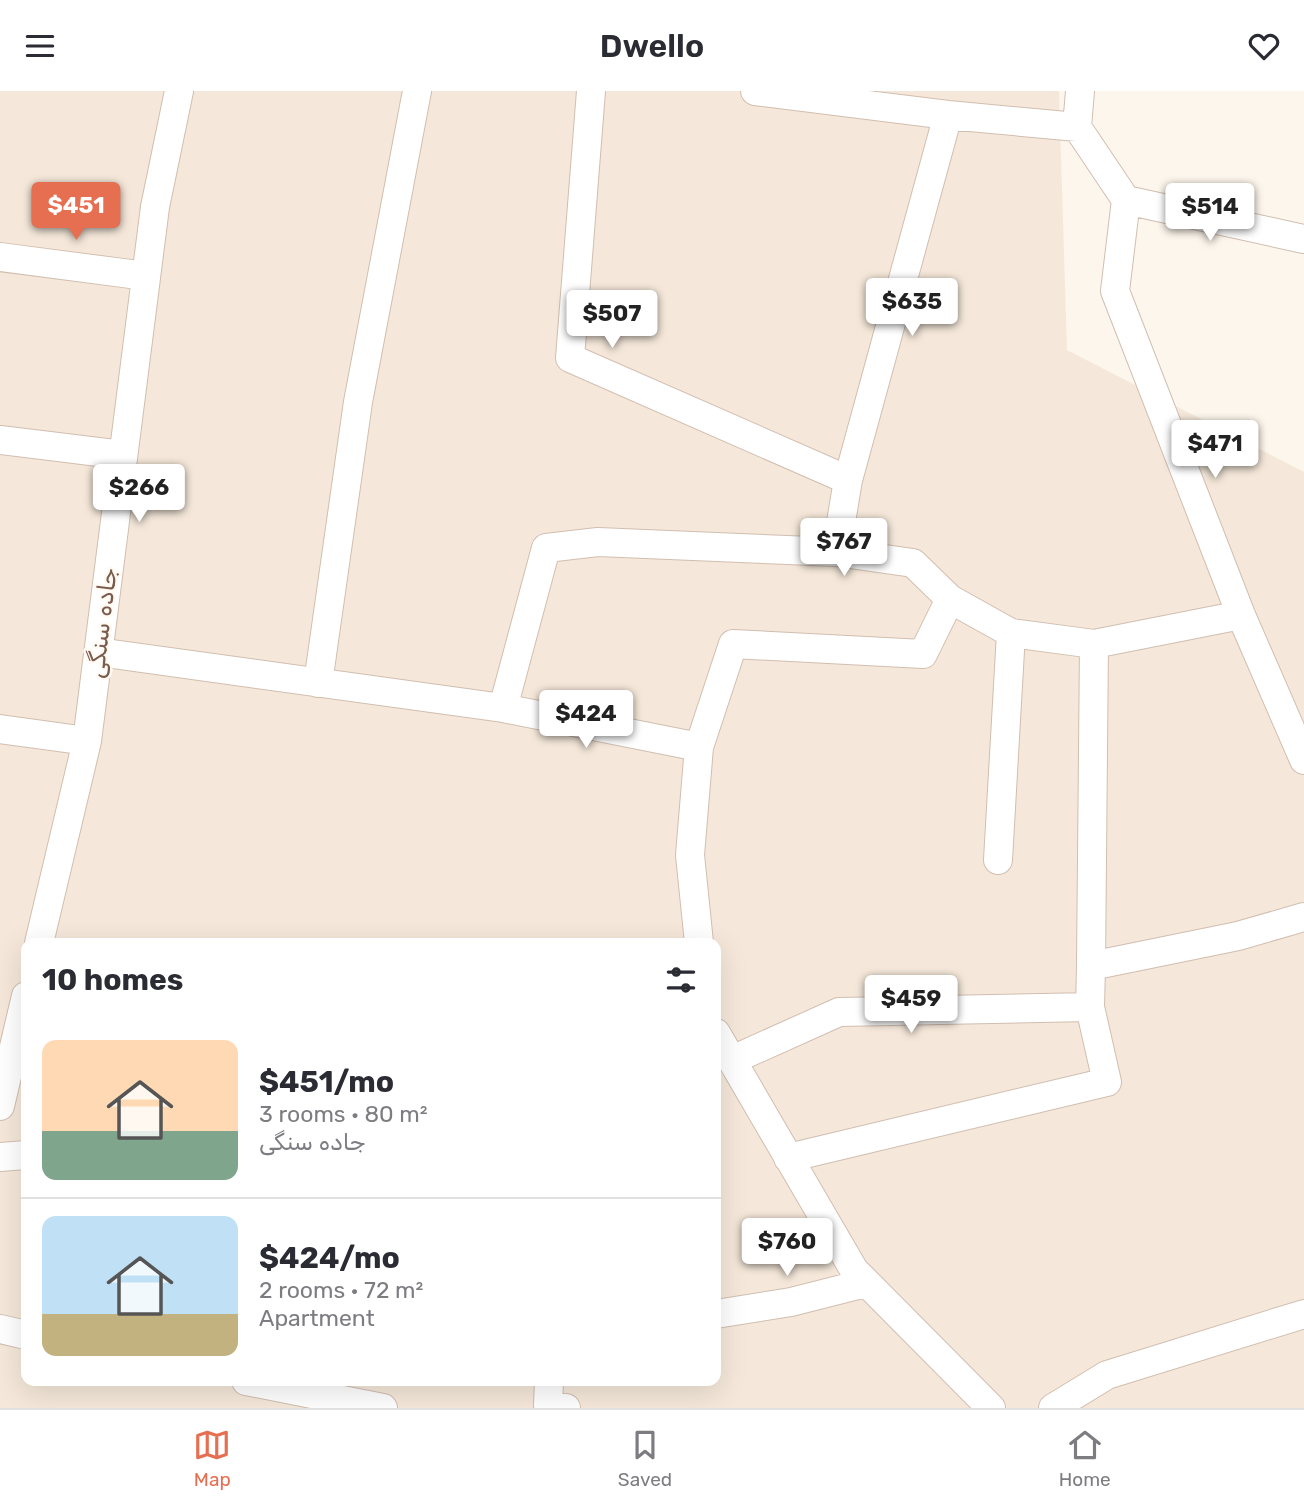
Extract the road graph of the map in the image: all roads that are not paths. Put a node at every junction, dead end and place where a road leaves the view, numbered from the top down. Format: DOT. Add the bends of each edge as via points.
graph roads {
  1 [pos="178,91"];
  2 [pos="417,91"];
  3 [pos="592,91"];
  4 [pos="755,91"];
  5 [pos="1080,91"];
  6 [pos="948,114"];
  7 [pos="1077,127"];
  8 [pos="1126,200"];
  9 [pos="1304,239"];
  10 [pos="0,257"];
  11 [pos="146,276"];
  12 [pos="0,440"];
  13 [pos="123,455"];
  14 [pos="848,480"];
  15 [pos="836,552"];
  16 [pos="950,599"];
  17 [pos="1241,615"];
  18 [pos="1011,633"];
  19 [pos="1094,644"];
  20 [pos="98,652"];
  21 [pos="318,683"];
  22 [pos="503,708"];
  23 [pos="0,729"];
  24 [pos="87,741"];
  25 [pos="699,747"];
  26 [pos="1302,750"];
  27 [pos="998,860"];
  28 [pos="1304,917"];
  29 [pos="40,938"];
  30 [pos="698,938"];
  31 [pos="1091,966"];
  32 [pos="1090,1007"];
  33 [pos="21,1017"];
  34 [pos="721,1041"];
  35 [pos="732,1060"];
  36 [pos="0,1106"];
  37 [pos="21,1155"];
  38 [pos="0,1157"];
  39 [pos="788,1158"];
  40 [pos="866,1283"];
  41 [pos="721,1313"];
  42 [pos="1304,1314"];
  43 [pos="0,1329"];
  44 [pos="21,1334"];
  45 [pos="272,1386"];
  46 [pos="549,1386"];
  47 [pos="318,1395"];
  48 [pos="383,1408"];
  49 [pos="566,1408"];
  50 [pos="991,1408"];
  51 [pos="1053,1408"];
  1 -- 11 [label="street, جاده سنگی"];
  2 -- 21 [label="street" via="358,402"];
  3 -- 14 [label="street" via="570,358"];
  4 -- 6 [label="street"];
  5 -- 7 [label="street"];
  6 -- 7 [label="street"];
  6 -- 14 [label="street"];
  7 -- 8 [label="street"];
  8 -- 9 [label="street"];
  8 -- 17 [label="street" via="1115,291"];
  10 -- 11 [label="street"];
  11 -- 13 [label="street, جاده سنگی"];
  12 -- 13 [label="street"];
  13 -- 20 [label="street, جاده سنگی"];
  14 -- 15 [label="street"];
  15 -- 16 [label="street" via="913,563"];
  15 -- 22 [label="street" via="598,542 546,548"];
  16 -- 18 [label="street"];
  16 -- 25 [label="street" via="923,654 733,644"];
  17 -- 19 [label="street"];
  17 -- 26 [label="street"];
  18 -- 19 [label="street"];
  18 -- 27 [label="street"];
  19 -- 31 [label="street"];
  20 -- 21 [label="street"];
  20 -- 24 [label="street, جاده سنگی"];
  21 -- 22 [label="street"];
  22 -- 25 [label="street"];
  23 -- 24 [label="street"];
  24 -- 29 [label="street, جاده سنگی"];
  25 -- 30 [label="street" via="690,855"];
  28 -- 31 [label="street" via="1238,936"];
  31 -- 32 [label="street"];
  32 -- 35 [label="street" via="839,1012"];
  32 -- 39 [label="street" via="1107,1082"];
  33 -- 36 [label="street"];
  34 -- 35 [label="street"];
  35 -- 39 [label="street"];
  37 -- 38 [label="street"];
  39 -- 40 [label="street"];
  40 -- 41 [label="street"];
  40 -- 50 [label="street"];
  42 -- 51 [label="street" via="1107,1375"];
  43 -- 44 [label="street"];
  45 -- 47 [label="street"];
  46 -- 49 [label="street" via="548,1405"];
  47 -- 48 [label="street"];
}
